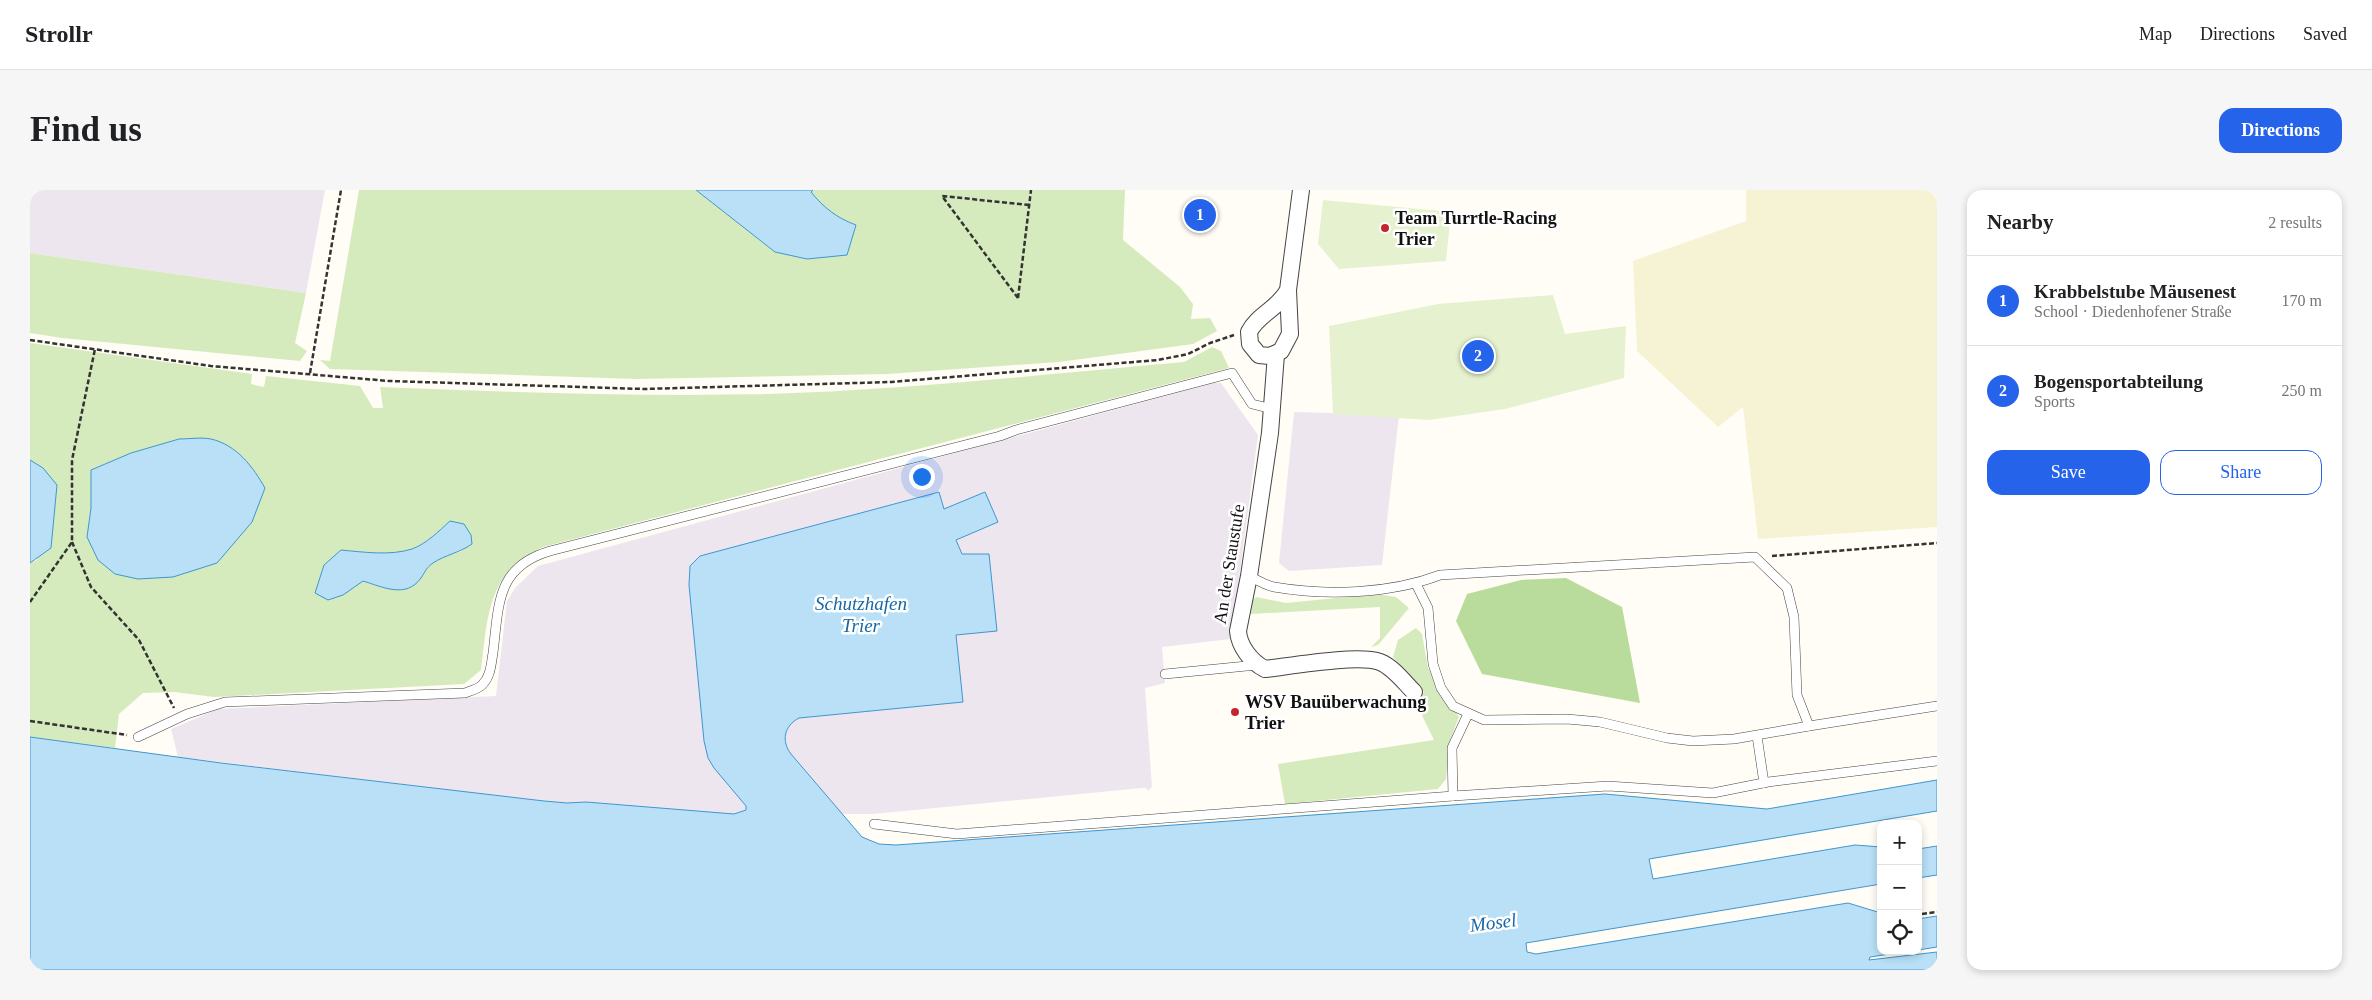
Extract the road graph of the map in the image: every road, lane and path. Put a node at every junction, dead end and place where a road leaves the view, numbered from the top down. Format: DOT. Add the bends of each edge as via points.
graph roads {
  1 [pos="341,190"];
  2 [pos="1031,190"];
  3 [pos="1302,190"];
  4 [pos="1029,204"];
  5 [pos="1288,290"];
  6 [pos="1264,315"];
  7 [pos="1290,325"];
  8 [pos="1248,334"];
  9 [pos="30,340"];
  10 [pos="95,349"];
  11 [pos="1276,354"];
  12 [pos="310,373"];
  13 [pos="1272,409"];
  14 [pos="72,542"];
  15 [pos="1937,543"];
  16 [pos="1756,557"];
  17 [pos="1249,576"];
  18 [pos="1416,584"];
  19 [pos="30,602"];
  20 [pos="1257,665"];
  21 [pos="1165,674"];
  22 [pos="1414,692"];
  23 [pos="1937,706"];
  24 [pos="1468,714"];
  25 [pos="179,718"];
  26 [pos="30,721"];
  27 [pos="1810,726"];
  28 [pos="1757,736"];
  29 [pos="138,737"];
  30 [pos="1937,761"];
  31 [pos="1764,783"];
  32 [pos="1453,796"];
  33 [pos="874,824"];
  34 [pos="1937,912"];
  35 [pos="1922,914"];
  1 -- 12 [label="path"];
  2 -- 4 [label="path"];
  3 -- 5 [label="street"];
  4 -- 4 [label="path" via="1026,232 1018,298 942,196"];
  5 -- 6 [label="street" via="1282,301"];
  5 -- 7 [label="street"];
  6 -- 7 [label="street" via="1283,318"];
  6 -- 8 [label="street"];
  7 -- 11 [label="street" via="1286,346"];
  8 -- 11 [label="street" via="1252,348 1259,355"];
  8 -- 12 [label="path" via="1221,339 1188,354 1158,360 891,382 644,388 388,381"];
  9 -- 10 [label="path"];
  10 -- 12 [label="path" via="211,366"];
  10 -- 14 [label="path" via="72,460"];
  11 -- 13 [label="street, An der Staustufe"];
  13 -- 17 [label="street, An der Staustufe"];
  13 -- 25 [label="lane" via="1252,404 1232,373 550,551 518,567 504,585 490,672 481,686 465,693 225,702"];
  14 -- 19 [label="path"];
  14 -- 25 [label="path" via="91,587 139,640"];
  15 -- 16 [label="path"];
  16 -- 18 [label="lane" via="1440,575"];
  16 -- 27 [label="lane" via="1786,588 1794,617 1797,695"];
  17 -- 18 [label="lane" via="1272,587 1324,591 1360,591"];
  17 -- 20 [label="street, An der Staustufe" via="1238,638"];
  18 -- 24 [label="lane" via="1428,608 1433,664 1441,688 1452,706"];
  20 -- 21 [label="lane"];
  20 -- 22 [label="street" via="1265,669 1358,659 1379,661"];
  23 -- 27 [label="lane"];
  24 -- 28 [label="lane" via="1484,720 1600,722 1694,741"];
  24 -- 32 [label="lane" via="1452,748"];
  25 -- 29 [label="lane"];
  26 -- 29 [label="path"];
  27 -- 28 [label="lane"];
  28 -- 31 [label="lane"];
  30 -- 31 [label="lane"];
  31 -- 32 [label="lane" via="1714,792 1608,786"];
  32 -- 33 [label="lane" via="957,834"];
  34 -- 35 [label="path"];
}
